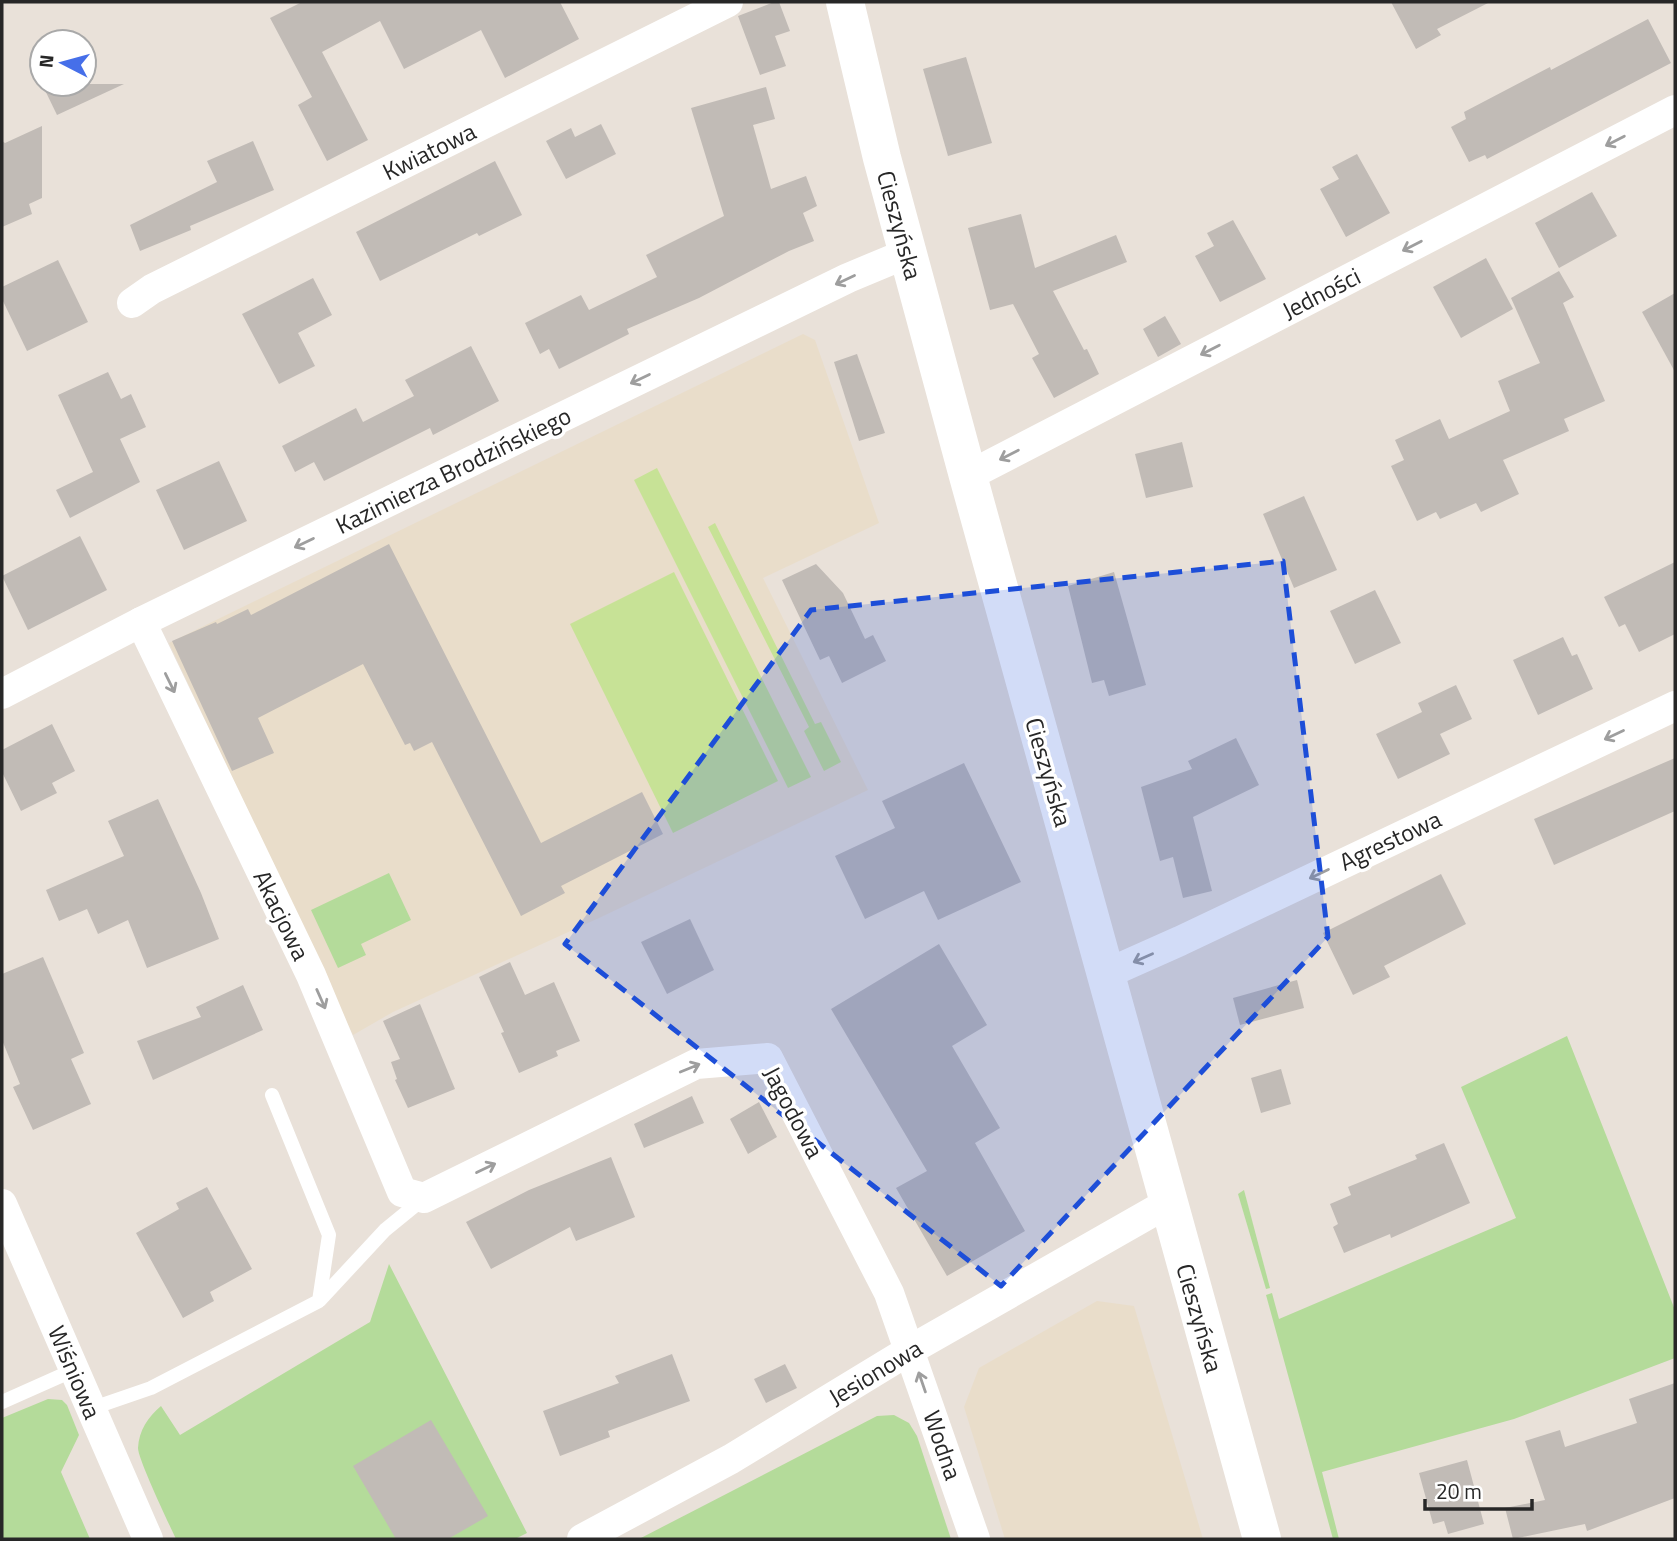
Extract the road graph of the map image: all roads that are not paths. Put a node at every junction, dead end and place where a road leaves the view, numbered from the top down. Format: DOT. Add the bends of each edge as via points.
graph roads {
  1 [pos="728,2"];
  2 [pos="845,2"];
  3 [pos="1675,110"];
  4 [pos="908,253"];
  5 [pos="132,303"];
  6 [pos="968,476"];
  7 [pos="141,622"];
  8 [pos="2,694"];
  9 [pos="1675,706"];
  10 [pos="1106,974"];
  11 [pos="272,1096"];
  12 [pos="424,1198"];
  13 [pos="1168,1203"];
  14 [pos="2,1204"];
  15 [pos="319,1301"];
  16 [pos="910,1350"];
  17 [pos="74,1370"];
  18 [pos="2,1402"];
  19 [pos="90,1409"];
  20 [pos="148,1539"];
  21 [pos="582,1539"];
  22 [pos="975,1539"];
  23 [pos="1262,1539"];
  1 -- 5 [label="street, Kwiatowa"];
  2 -- 4 [label="main road, Cieszyńska"];
  3 -- 6 [label="street, Jedności, one-way"];
  4 -- 6 [label="main road, Cieszyńska"];
  4 -- 7 [label="street, Kazimierza Brodzińskiego, one-way"];
  6 -- 10 [label="main road, Cieszyńska"];
  7 -- 8 [label="street, Kazimierza Brodzińskiego"];
  7 -- 12 [label="street, Akacjowa, one-way" via="311,975 402,1192"];
  9 -- 10 [label="street, Agrestowa, one-way"];
  10 -- 13 [label="main road, Cieszyńska"];
  11 -- 15 [label="lane" via="329,1235"];
  12 -- 15 [label="lane" via="385,1230"];
  12 -- 16 [label="street, Jagodowa, one-way" via="696,1064 768,1058 889,1293"];
  13 -- 16 [label="street, Jesionowa"];
  13 -- 23 [label="main road, Cieszyńska"];
  14 -- 17 [label="street, Wiśniowa"];
  15 -- 19 [label="lane" via="151,1388"];
  16 -- 21 [label="street, Jesionowa" via="731,1459"];
  22 -- 16 [label="street, Wodna, one-way"];
  17 -- 18 [label="lane"];
  17 -- 19 [label="street, Wiśniowa"];
  19 -- 20 [label="street, Wiśniowa"];
}
